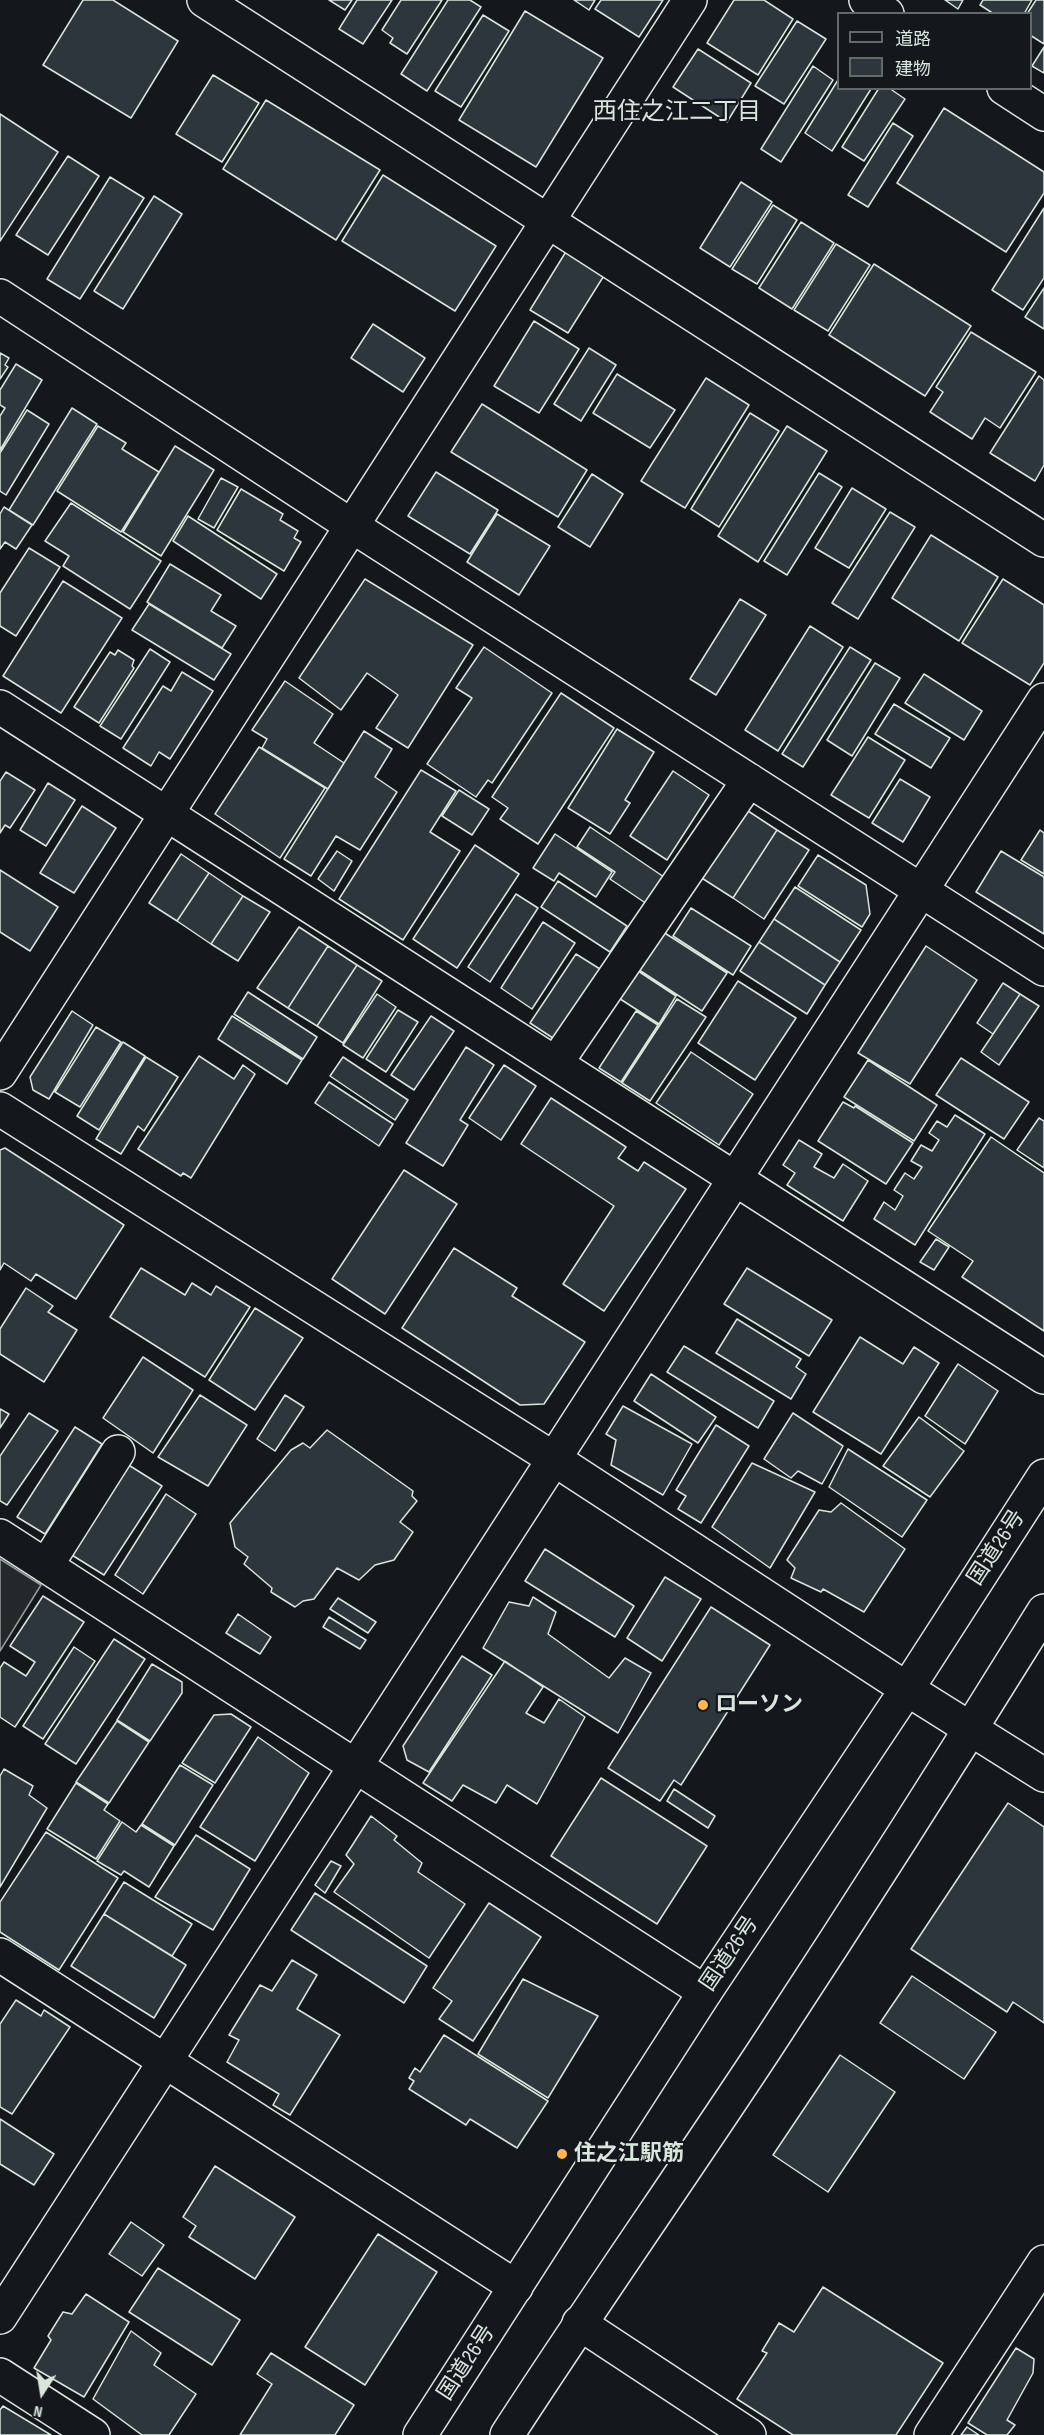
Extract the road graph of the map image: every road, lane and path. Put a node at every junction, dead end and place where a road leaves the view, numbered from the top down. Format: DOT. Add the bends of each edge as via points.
graph roads {
  1 [pos="204,0"];
  2 [pos="690,0"];
  3 [pos="867,0"];
  4 [pos="884,12"];
  5 [pos="1007,90"];
  6 [pos="1044,114"];
  7 [pos="549,221"];
  8 [pos="0,296"];
  9 [pos="352,526"];
  10 [pos="1044,540"];
  11 [pos="1044,700"];
  12 [pos="0,706"];
  13 [pos="749,780"];
  14 [pos="167,814"];
  15 [pos="921,890"];
  16 [pos="1044,969"];
  17 [pos="556,1063"];
  18 [pos="0,1073"];
  19 [pos="0,1109"];
  20 [pos="736,1178"];
  21 [pos="1044,1377"];
  22 [pos="118,1452"];
  23 [pos="554,1459"];
  24 [pos="1044,1476"];
  25 [pos="0,1536"];
  26 [pos="46,1566"];
  27 [pos="1044,1611"];
  28 [pos="907,1689"];
  29 [pos="972,1728"];
  30 [pos="356,1766"];
  31 [pos="1044,1775"];
  32 [pos="0,1955"];
  33 [pos="705,1992"];
  34 [pos="166,2061"];
  35 [pos="1044,2262"];
  36 [pos="516,2286"];
  37 [pos="0,2317"];
  38 [pos="579,2324"];
  39 [pos="0,2375"];
  40 [pos="93,2435"];
  41 [pos="420,2435"];
  42 [pos="507,2435"];
  43 [pos="749,2435"];
  44 [pos="931,2435"];
  1 -- 7 [label="main road"];
  2 -- 7 [label="main road"];
  3 -- 4 [label="main road"];
  5 -- 6 [label="main road"];
  7 -- 9 [label="main road"];
  7 -- 10 [label="main road"];
  8 -- 9 [label="main road"];
  9 -- 13 [label="main road"];
  9 -- 14 [label="main road"];
  11 -- 15 [label="main road"];
  12 -- 14 [label="main road"];
  13 -- 15 [label="main road"];
  13 -- 17 [label="main road"];
  14 -- 17 [label="main road"];
  14 -- 18 [label="main road"];
  15 -- 16 [label="main road"];
  15 -- 20 [label="main road"];
  17 -- 20 [label="main road"];
  19 -- 23 [label="main road"];
  20 -- 21 [label="main road"];
  20 -- 23 [label="main road"];
  22 -- 26 [label="main road"];
  23 -- 28 [label="main road"];
  23 -- 30 [label="main road"];
  24 -- 28 [label="main road, 国道26号"];
  25 -- 26 [label="main road"];
  26 -- 30 [label="main road"];
  27 -- 29 [label="main road"];
  28 -- 29 [label="main road"];
  28 -- 33 [label="main road, 国道26号"];
  29 -- 31 [label="main road"];
  29 -- 38 [label="main road" via="765,2049"];
  30 -- 33 [label="main road"];
  30 -- 34 [label="main road"];
  32 -- 34 [label="main road"];
  33 -- 36 [label="main road, 国道26号"];
  34 -- 36 [label="main road"];
  34 -- 37 [label="main road"];
  35 -- 44 [label="main road"];
  36 -- 41 [label="main road, 国道26号"];
  38 -- 42 [label="main road"];
  38 -- 43 [label="main road"];
  39 -- 40 [label="main road"];
}
